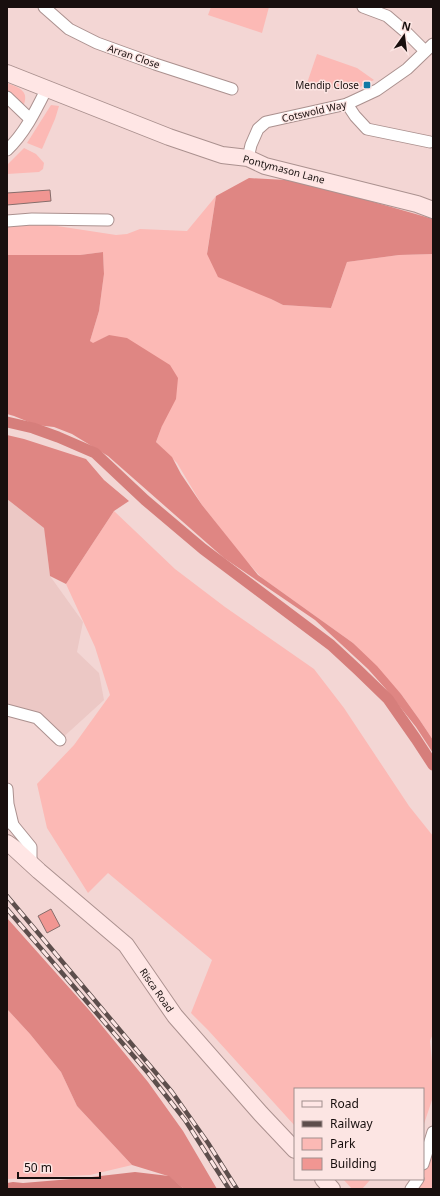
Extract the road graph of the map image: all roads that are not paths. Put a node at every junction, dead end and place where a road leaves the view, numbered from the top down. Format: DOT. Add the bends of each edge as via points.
graph roads {
  1 [pos="44,7"];
  2 [pos="363,7"];
  3 [pos="429,48"];
  4 [pos="7,72"];
  5 [pos="47,88"];
  6 [pos="232,89"];
  7 [pos="7,97"];
  8 [pos="347,104"];
  9 [pos="30,119"];
  10 [pos="430,142"];
  11 [pos="7,150"];
  12 [pos="248,158"];
  13 [pos="433,210"];
  14 [pos="108,220"];
  15 [pos="7,221"];
  16 [pos="7,710"];
  17 [pos="60,740"];
  18 [pos="7,789"];
  19 [pos="10,823"];
  20 [pos="7,843"];
  21 [pos="31,862"];
  22 [pos="433,1132"];
  23 [pos="294,1149"];
  24 [pos="424,1161"];
  25 [pos="324,1180"];
  26 [pos="417,1180"];
  27 [pos="332,1189"];
  28 [pos="411,1189"];
  1 -- 6 [label="street, Arran Close" via="70,29 97,43"];
  2 -- 3 [label="street" via="387,16"];
  3 -- 8 [label="street, Cotswold Way" via="407,69 377,90"];
  4 -- 5 [label="street, Pontymason Lane"];
  5 -- 9 [label="street"];
  5 -- 12 [label="street, Pontymason Lane" via="222,155"];
  7 -- 9 [label="street"];
  8 -- 10 [label="street" via="367,129"];
  8 -- 12 [label="street, Cotswold Way" via="266,122 258,129"];
  9 -- 11 [label="street"];
  12 -- 13 [label="street, Pontymason Lane" via="265,166"];
  14 -- 15 [label="street"];
  16 -- 17 [label="street" via="37,718"];
  18 -- 19 [label="street"];
  19 -- 21 [label="street" via="31,847"];
  20 -- 21 [label="street, Risca Road"];
  21 -- 23 [label="street, Risca Road" via="126,945 175,1016"];
  22 -- 24 [label="street"];
  25 -- 27 [label="street"];
  26 -- 28 [label="street"];
}
